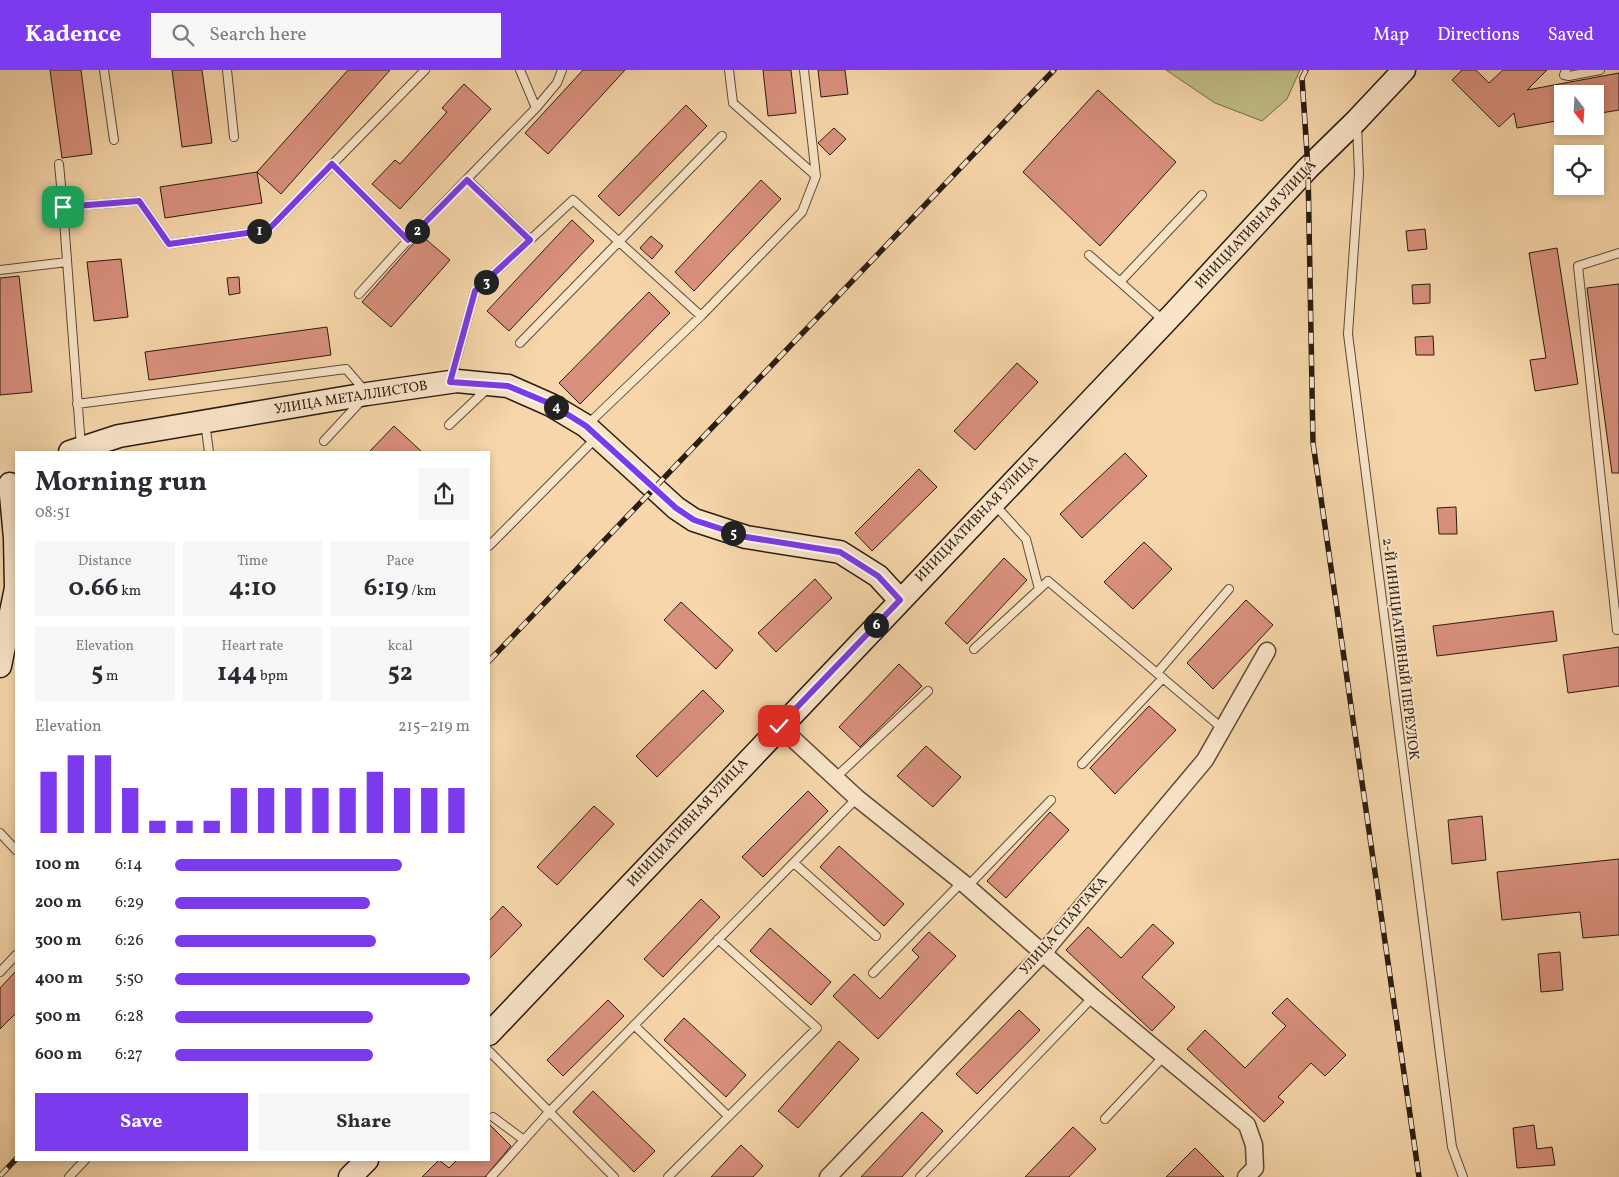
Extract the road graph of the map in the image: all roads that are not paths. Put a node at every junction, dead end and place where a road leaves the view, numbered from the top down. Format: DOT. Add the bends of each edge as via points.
graph roads {
  1 [pos="104,70"];
  2 [pos="228,70"];
  3 [pos="424,70"];
  4 [pos="520,70"];
  5 [pos="562,70"];
  6 [pos="729,70"];
  7 [pos="804,70"];
  8 [pos="1404,70"];
  9 [pos="1566,70"];
  10 [pos="1600,70"];
  11 [pos="536,108"];
  12 [pos="1356,121"];
  13 [pos="722,136"];
  14 [pos="234,137"];
  15 [pos="114,140"];
  16 [pos="59,164"];
  17 [pos="332,164"];
  18 [pos="816,176"];
  19 [pos="467,180"];
  20 [pos="1202,195"];
  21 [pos="63,207"];
  22 [pos="408,240"];
  23 [pos="530,240"];
  24 [pos="619,242"];
  25 [pos="1619,253"];
  26 [pos="1089,255"];
  27 [pos="67,262"];
  28 [pos="0,270"];
  29 [pos="1120,282"];
  30 [pos="359,294"];
  31 [pos="701,316"];
  32 [pos="1165,322"];
  33 [pos="520,342"];
  34 [pos="450,382"];
  35 [pos="492,385"];
  36 [pos="367,394"];
  37 [pos="78,404"];
  38 [pos="205,422"];
  39 [pos="449,426"];
  40 [pos="592,432"];
  41 [pos="324,441"];
  42 [pos="76,451"];
  43 [pos="209,451"];
  44 [pos="9,484"];
  45 [pos="993,503"];
  46 [pos="15,538"];
  47 [pos="490,545"];
  48 [pos="1040,589"];
  49 [pos="1229,590"];
  50 [pos="15,593"];
  51 [pos="900,600"];
  52 [pos="1617,630"];
  53 [pos="974,649"];
  54 [pos="1267,651"];
  55 [pos="0,666"];
  56 [pos="1160,675"];
  57 [pos="928,691"];
  58 [pos="779,726"];
  59 [pos="1223,729"];
  60 [pos="1082,764"];
  61 [pos="835,778"];
  62 [pos="857,798"];
  63 [pos="1051,800"];
  64 [pos="0,833"];
  65 [pos="15,849"];
  66 [pos="794,863"];
  67 [pos="964,884"];
  68 [pos="876,936"];
  69 [pos="718,940"];
  70 [pos="1043,953"];
  71 [pos="15,956"];
  72 [pos="0,972"];
  73 [pos="873,973"];
  74 [pos="1093,998"];
  75 [pos="634,1025"];
  76 [pos="490,1033"];
  77 [pos="490,1053"];
  78 [pos="1164,1056"];
  79 [pos="549,1112"];
  80 [pos="728,1116"];
  81 [pos="493,1117"];
  82 [pos="1105,1119"];
  83 [pos="524,1140"];
  84 [pos="84,1161"];
  85 [pos="366,1161"];
  86 [pos="1251,1172"];
  87 [pos="69,1177"];
  88 [pos="350,1177"];
  89 [pos="490,1177"];
  90 [pos="614,1177"];
  91 [pos="668,1177"];
  92 [pos="828,1177"];
  93 [pos="920,1177"];
  94 [pos="1463,1177"];
  1 -- 15 [label="lane"];
  2 -- 14 [label="lane"];
  3 -- 17 [label="lane"];
  4 -- 11 [label="lane"];
  5 -- 11 [label="lane" via="557,83"];
  6 -- 18 [label="lane" via="733,103"];
  7 -- 18 [label="lane"];
  8 -- 12 [label="main road, ИНИЦИАТИВНАЯ УЛИЦА"];
  9 -- 10 [label="lane" via="1564,75 1569,76"];
  11 -- 19 [label="lane"];
  12 -- 32 [label="main road, ИНИЦИАТИВНАЯ УЛИЦА"];
  12 -- 94 [label="lane, 2-Й ИНИЦИАТИВНЫЙ ПЕРЕУЛОК" via="1359,174 1348,334 1452,1147"];
  13 -- 24 [label="lane"];
  16 -- 21 [label="lane"];
  17 -- 21 [label="lane" via="268,230 169,244 139,201"];
  17 -- 22 [label="lane"];
  18 -- 31 [label="lane" via="802,212"];
  19 -- 22 [label="lane"];
  19 -- 23 [label="lane"];
  20 -- 29 [label="lane"];
  21 -- 27 [label="lane"];
  22 -- 30 [label="lane"];
  23 -- 24 [label="lane" via="573,200"];
  23 -- 34 [label="lane" via="475,291"];
  24 -- 31 [label="lane"];
  24 -- 33 [label="lane"];
  25 -- 52 [label="lane" via="1578,266"];
  26 -- 29 [label="lane"];
  27 -- 28 [label="lane"];
  27 -- 37 [label="lane"];
  29 -- 32 [label="lane"];
  31 -- 40 [label="lane"];
  32 -- 45 [label="main road, ИНИЦИАТИВНАЯ УЛИЦА"];
  34 -- 35 [label="main road, УЛИЦА МЕТАЛЛИСТОВ"];
  34 -- 36 [label="main road, УЛИЦА МЕТАЛЛИСТОВ"];
  35 -- 39 [label="lane"];
  35 -- 40 [label="main road, УЛИЦА МЕТАЛЛИСТОВ" via="508,386 551,404"];
  36 -- 37 [label="lane" via="346,369"];
  36 -- 38 [label="main road, УЛИЦА МЕТАЛЛИСТОВ"];
  36 -- 41 [label="lane"];
  37 -- 42 [label="lane"];
  38 -- 42 [label="main road, УЛИЦА МЕТАЛЛИСТОВ" via="119,436"];
  38 -- 43 [label="lane"];
  40 -- 47 [label="lane"];
  40 -- 51 [label="main road, УЛИЦА МЕТАЛЛИСТОВ" via="676,508 694,520 746,537 840,552 878,576"];
  44 -- 46 [label="main road"];
  45 -- 48 [label="lane" via="1026,539"];
  45 -- 51 [label="main road, ИНИЦИАТИВНАЯ УЛИЦА"];
  48 -- 53 [label="lane"];
  48 -- 56 [label="lane" via="1048,581"];
  49 -- 56 [label="lane"];
  50 -- 55 [label="main road"];
  51 -- 58 [label="main road, ИНИЦИАТИВНАЯ УЛИЦА"];
  54 -- 59 [label="street, УЛИЦА СПАРТАКА"];
  56 -- 59 [label="lane"];
  56 -- 60 [label="lane"];
  57 -- 61 [label="lane"];
  58 -- 61 [label="street"];
  58 -- 76 [label="main road, ИНИЦИАТИВНАЯ УЛИЦА"];
  59 -- 70 [label="street, УЛИЦА СПАРТАКА" via="1205,760"];
  61 -- 62 [label="street"];
  62 -- 66 [label="lane"];
  62 -- 67 [label="street"];
  63 -- 67 [label="lane"];
  64 -- 65 [label="lane"];
  66 -- 68 [label="lane"];
  66 -- 69 [label="lane"];
  67 -- 70 [label="street"];
  67 -- 73 [label="lane"];
  69 -- 75 [label="lane"];
  69 -- 80 [label="lane" via="817,1028"];
  70 -- 74 [label="street"];
  70 -- 92 [label="street, УЛИЦА СПАРТАКА"];
  71 -- 72 [label="lane"];
  74 -- 78 [label="street"];
  74 -- 93 [label="lane"];
  75 -- 79 [label="lane"];
  75 -- 80 [label="lane"];
  77 -- 79 [label="lane"];
  78 -- 82 [label="lane"];
  78 -- 86 [label="street" via="1247,1125 1254,1145"];
  79 -- 83 [label="lane"];
  79 -- 90 [label="lane"];
  80 -- 91 [label="lane"];
  81 -- 83 [label="lane"];
  83 -- 89 [label="lane"];
  84 -- 87 [label="lane"];
  85 -- 88 [label="main road"];
}
